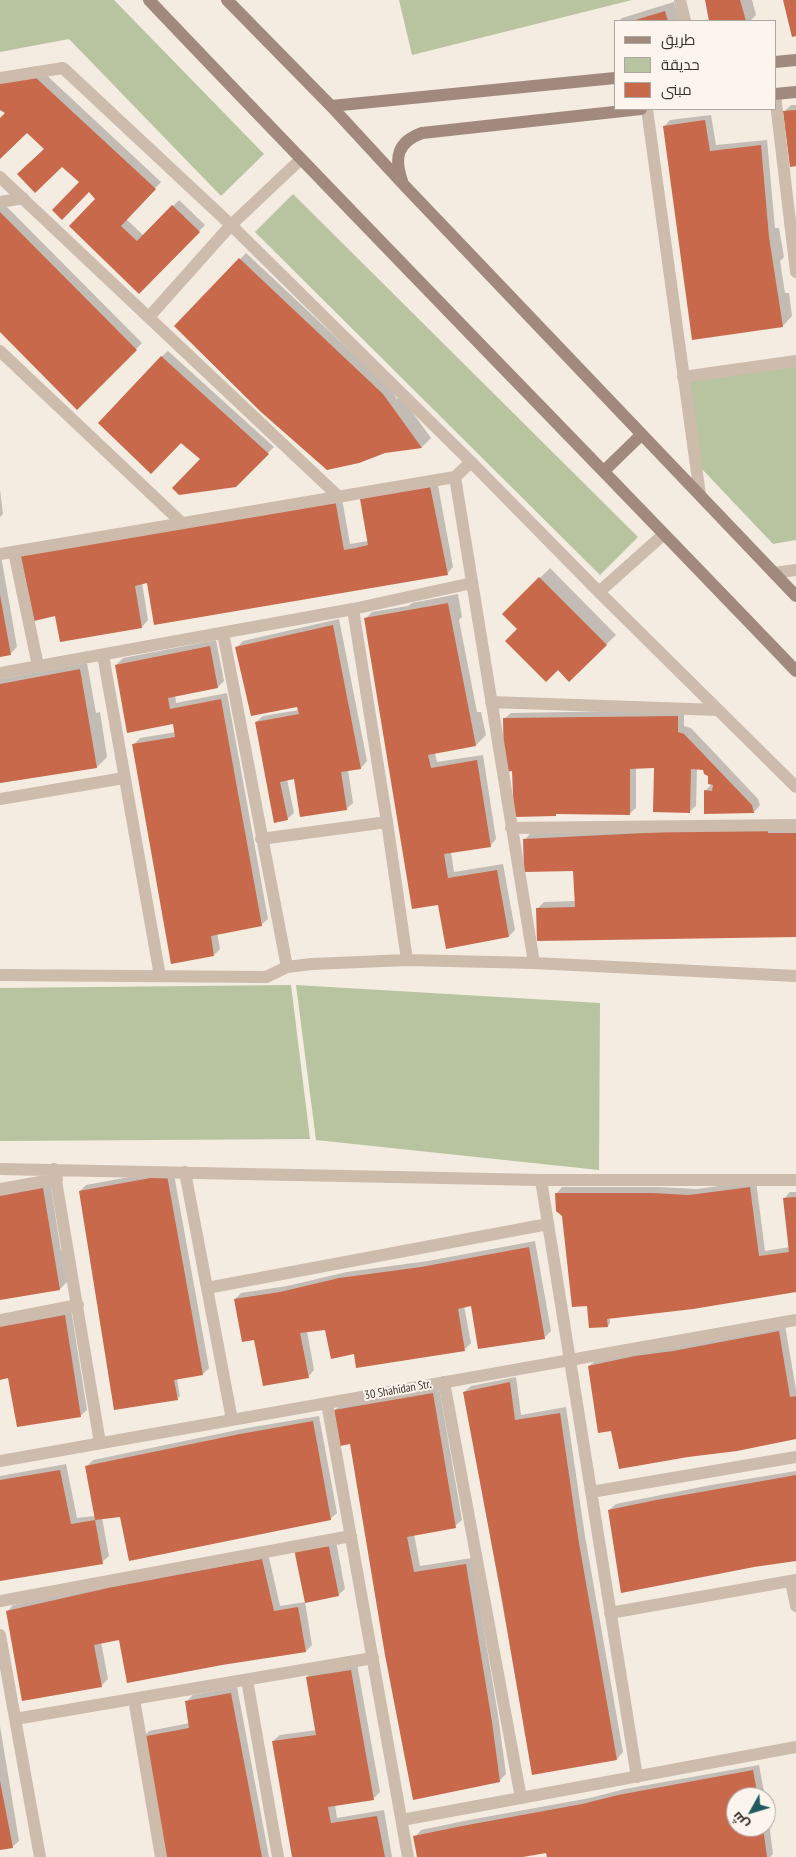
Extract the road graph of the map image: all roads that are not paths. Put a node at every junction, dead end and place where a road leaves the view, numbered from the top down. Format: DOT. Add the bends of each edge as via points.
graph roads {
  1 [pos="149,0"];
  2 [pos="227,0"];
  3 [pos="680,0"];
  4 [pos="685,20"];
  5 [pos="796,60"];
  6 [pos="776,62"];
  7 [pos="0,78"];
  8 [pos="614,78"];
  9 [pos="796,92"];
  10 [pos="776,94"];
  11 [pos="776,102"];
  12 [pos="331,106"];
  13 [pos="632,110"];
  14 [pos="647,110"];
  15 [pos="301,160"];
  16 [pos="0,177"];
  17 [pos="403,184"];
  18 [pos="23,198"];
  19 [pos="0,202"];
  20 [pos="231,225"];
  21 [pos="794,241"];
  22 [pos="796,272"];
  23 [pos="149,317"];
  24 [pos="0,351"];
  25 [pos="796,361"];
  26 [pos="683,378"];
  27 [pos="641,435"];
  28 [pos="471,462"];
  29 [pos="604,471"];
  30 [pos="455,477"];
  31 [pos="700,495"];
  32 [pos="338,496"];
  33 [pos="182,523"];
  34 [pos="664,534"];
  35 [pos="14,552"];
  36 [pos="0,554"];
  37 [pos="796,570"];
  38 [pos="774,573"];
  39 [pos="472,583"];
  40 [pos="599,592"];
  41 [pos="796,596"];
  42 [pos="353,609"];
  43 [pos="222,633"];
  44 [pos="103,655"];
  45 [pos="38,666"];
  46 [pos="796,671"];
  47 [pos="0,673"];
  48 [pos="491,702"];
  49 [pos="718,710"];
  50 [pos="124,778"];
  51 [pos="796,787"];
  52 [pos="0,799"];
  53 [pos="387,822"];
  54 [pos="796,825"];
  55 [pos="511,828"];
  56 [pos="261,839"];
  57 [pos="406,960"];
  58 [pos="534,963"];
  59 [pos="286,967"];
  60 [pos="0,974"];
  61 [pos="160,976"];
  62 [pos="796,976"];
  63 [pos="0,1169"];
  64 [pos="185,1172"];
  65 [pos="56,1174"];
  66 [pos="541,1180"];
  67 [pos="796,1180"];
  68 [pos="0,1189"];
  69 [pos="548,1224"];
  70 [pos="207,1288"];
  71 [pos="78,1305"];
  72 [pos="0,1320"];
  73 [pos="796,1320"];
  74 [pos="569,1360"];
  75 [pos="444,1382"];
  76 [pos="327,1403"];
  77 [pos="232,1420"];
  78 [pos="100,1443"];
  79 [pos="796,1457"];
  80 [pos="0,1461"];
  81 [pos="591,1492"];
  82 [pos="351,1536"];
  83 [pos="794,1581"];
  84 [pos="0,1601"];
  85 [pos="796,1606"];
  86 [pos="610,1613"];
  87 [pos="0,1635"];
  88 [pos="373,1658"];
  89 [pos="247,1680"];
  90 [pos="134,1699"];
  91 [pos="15,1719"];
  92 [pos="796,1747"];
  93 [pos="637,1777"];
  94 [pos="521,1798"];
  95 [pos="402,1820"];
  96 [pos="40,1857"];
  97 [pos="161,1857"];
  98 [pos="278,1857"];
  99 [pos="408,1857"];
  1 -- 15 [label="main road"];
  2 -- 12 [label="main road"];
  3 -- 4 [label="street"];
  5 -- 6 [label="main road"];
  7 -- 20 [label="street" via="63,68"];
  8 -- 12 [label="main road"];
  9 -- 10 [label="main road"];
  11 -- 21 [label="street"];
  12 -- 17 [label="main road"];
  13 -- 17 [label="main road" via="422,133 402,144 398,170"];
  14 -- 26 [label="street"];
  15 -- 20 [label="street"];
  15 -- 29 [label="main road"];
  16 -- 18 [label="street"];
  17 -- 27 [label="main road"];
  18 -- 19 [label="street"];
  18 -- 23 [label="street"];
  20 -- 23 [label="street"];
  20 -- 28 [label="street"];
  21 -- 22 [label="street"];
  23 -- 32 [label="street"];
  24 -- 33 [label="street"];
  25 -- 26 [label="street"];
  26 -- 31 [label="street"];
  27 -- 29 [label="main road"];
  27 -- 31 [label="main road"];
  28 -- 30 [label="street"];
  28 -- 40 [label="street"];
  29 -- 34 [label="main road"];
  30 -- 32 [label="street"];
  30 -- 39 [label="street"];
  31 -- 38 [label="main road"];
  32 -- 33 [label="street"];
  33 -- 35 [label="street"];
  34 -- 40 [label="street"];
  34 -- 46 [label="main road"];
  35 -- 36 [label="street"];
  35 -- 45 [label="street"];
  37 -- 38 [label="street"];
  38 -- 41 [label="main road"];
  39 -- 42 [label="street"];
  39 -- 48 [label="street"];
  40 -- 49 [label="street"];
  42 -- 43 [label="street"];
  42 -- 53 [label="street"];
  43 -- 44 [label="street"];
  43 -- 56 [label="street"];
  44 -- 45 [label="street"];
  44 -- 50 [label="street"];
  45 -- 47 [label="street"];
  48 -- 49 [label="street"];
  48 -- 55 [label="street"];
  49 -- 51 [label="street"];
  50 -- 52 [label="street"];
  50 -- 61 [label="street"];
  53 -- 56 [label="street"];
  53 -- 57 [label="street"];
  54 -- 55 [label="street"];
  55 -- 58 [label="street"];
  56 -- 59 [label="street"];
  57 -- 58 [label="street"];
  57 -- 59 [label="street"];
  58 -- 62 [label="street"];
  59 -- 61 [label="street" via="266,977"];
  60 -- 61 [label="street"];
  63 -- 65 [label="street"];
  64 -- 65 [label="street"];
  64 -- 66 [label="street"];
  64 -- 70 [label="street"];
  65 -- 68 [label="street"];
  65 -- 71 [label="street"];
  66 -- 67 [label="street"];
  66 -- 69 [label="street"];
  69 -- 70 [label="street"];
  69 -- 74 [label="street"];
  70 -- 77 [label="street"];
  71 -- 72 [label="street"];
  71 -- 78 [label="street"];
  73 -- 74 [label="street, 30 Shahidan Str."];
  74 -- 75 [label="street, 30 Shahidan Str."];
  74 -- 81 [label="street"];
  75 -- 76 [label="street, 30 Shahidan Str."];
  75 -- 94 [label="street"];
  76 -- 77 [label="street, 30 Shahidan Str."];
  76 -- 82 [label="street"];
  77 -- 78 [label="street, 30 Shahidan Str."];
  78 -- 80 [label="street, 30 Shahidan Str."];
  79 -- 81 [label="street"];
  81 -- 86 [label="street"];
  82 -- 84 [label="street"];
  82 -- 88 [label="street"];
  83 -- 85 [label="street"];
  83 -- 86 [label="street"];
  86 -- 93 [label="street"];
  87 -- 91 [label="street"];
  88 -- 89 [label="street"];
  88 -- 95 [label="street"];
  89 -- 90 [label="street"];
  89 -- 98 [label="street"];
  90 -- 91 [label="street"];
  90 -- 97 [label="street"];
  91 -- 96 [label="street"];
  92 -- 93 [label="street"];
  93 -- 94 [label="street"];
  94 -- 95 [label="street"];
  95 -- 99 [label="street"];
}
